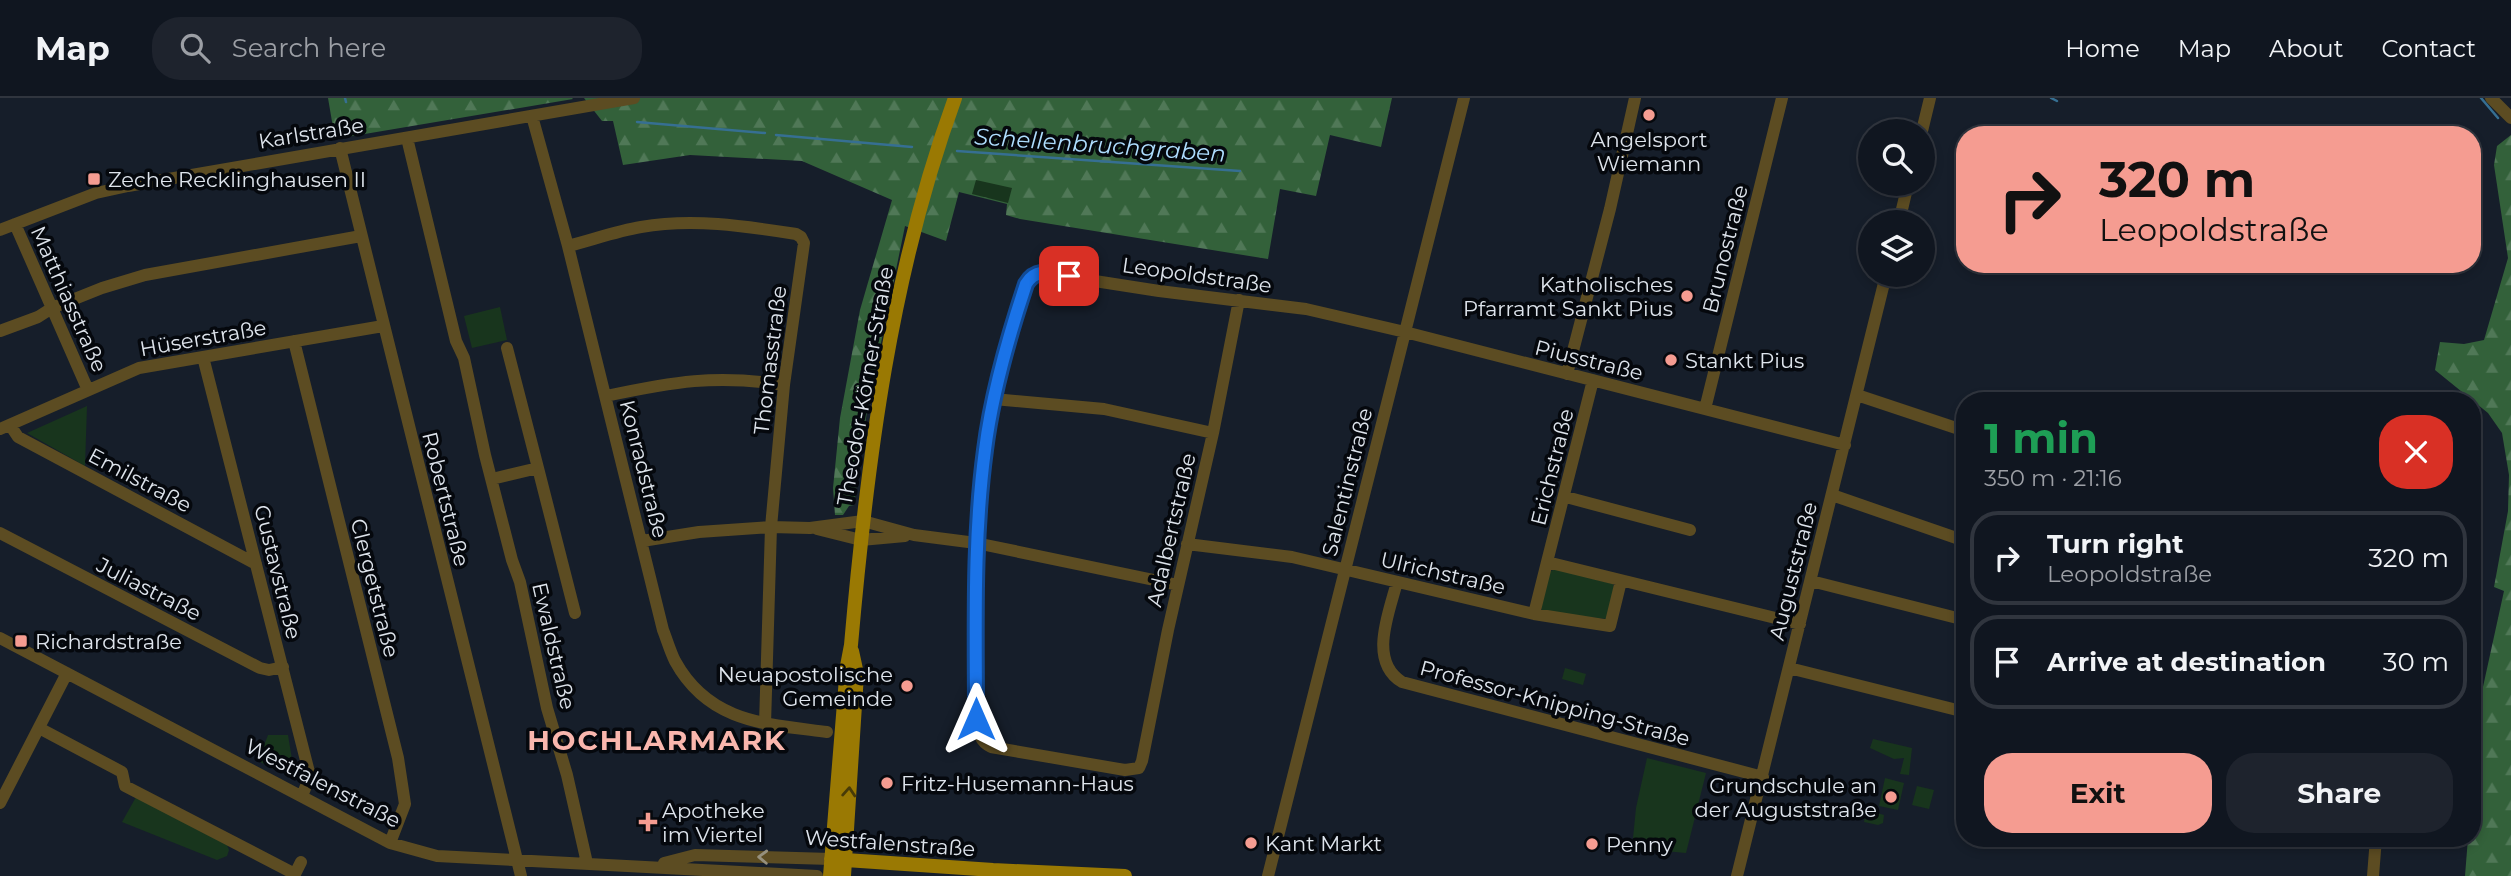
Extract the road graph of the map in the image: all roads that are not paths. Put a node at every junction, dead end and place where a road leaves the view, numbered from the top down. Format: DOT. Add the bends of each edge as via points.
graph roads {
  1 [pos="634,98"];
  2 [pos="955,98"];
  3 [pos="1464,98"];
  4 [pos="1635,98"];
  5 [pos="1782,98"];
  6 [pos="1930,98"];
  7 [pos="2491,98"];
  8 [pos="532,116"];
  9 [pos="2511,118"];
  10 [pos="1925,119"];
  11 [pos="407,138"];
  12 [pos="340,148"];
  13 [pos="15,223"];
  14 [pos="0,230"];
  15 [pos="361,236"];
  16 [pos="568,246"];
  17 [pos="1883,287"];
  18 [pos="1239,300"];
  19 [pos="52,308"];
  20 [pos="383,326"];
  21 [pos="0,331"];
  22 [pos="1405,332"];
  23 [pos="294,341"];
  24 [pos="507,348"];
  25 [pos="204,357"];
  26 [pos="1567,374"];
  27 [pos="1593,380"];
  28 [pos="785,385"];
  29 [pos="88,390"];
  30 [pos="1857,395"];
  31 [pos="606,396"];
  32 [pos="994,399"];
  33 [pos="1705,409"];
  34 [pos="5,427"];
  35 [pos="1956,428"];
  36 [pos="1213,433"];
  37 [pos="1845,445"];
  38 [pos="538,468"];
  39 [pos="492,479"];
  40 [pos="1832,495"];
  41 [pos="1566,497"];
  42 [pos="863,521"];
  43 [pos="771,527"];
  44 [pos="810,528"];
  45 [pos="1690,530"];
  46 [pos="0,533"];
  47 [pos="914,535"];
  48 [pos="1956,538"];
  49 [pos="861,540"];
  50 [pos="642,541"];
  51 [pos="976,543"];
  52 [pos="1187,544"];
  53 [pos="1547,562"];
  54 [pos="256,564"];
  55 [pos="1344,570"];
  56 [pos="1621,581"];
  57 [pos="1811,581"];
  58 [pos="1396,582"];
  59 [pos="1178,585"];
  60 [pos="575,613"];
  61 [pos="1534,614"];
  62 [pos="1956,618"];
  63 [pos="1800,624"];
  64 [pos="0,638"];
  65 [pos="282,667"];
  66 [pos="1789,668"];
  67 [pos="67,673"];
  68 [pos="1956,710"];
  69 [pos="765,724"];
  70 [pos="39,728"];
  71 [pos="827,732"];
  72 [pos="1139,768"];
  73 [pos="1763,778"];
  74 [pos="302,796"];
  75 [pos="0,803"];
  76 [pos="390,843"];
  77 [pos="2375,847"];
  78 [pos="517,860"];
  79 [pos="838,860"];
  80 [pos="301,862"];
  81 [pos="587,863"];
  82 [pos="654,866"];
  83 [pos="522,876"];
  84 [pos="817,876"];
  85 [pos="830,876"];
  86 [pos="844,876"];
  87 [pos="1125,876"];
  88 [pos="1268,876"];
  89 [pos="1737,876"];
  90 [pos="2373,876"];
  1 -- 8 [label="street, Karlstraße"];
  2 -- 42 [label="main road, Theodor-Körner-Straße" via="930,169 892,330"];
  3 -- 22 [label="street, Salentinstraße"];
  4 -- 26 [label="street"];
  5 -- 33 [label="street, Brunostraße"];
  6 -- 10 [label="street"];
  7 -- 9 [label="street"];
  8 -- 11 [label="street, Karlstraße"];
  8 -- 16 [label="street, Konradstraße"];
  11 -- 12 [label="street, Karlstraße"];
  11 -- 39 [label="street, Ewaldstraße"];
  12 -- 13 [label="street, Karlstraße" via="96,193"];
  12 -- 15 [label="street, Robertstraße"];
  13 -- 14 [label="street, Karlstraße"];
  13 -- 19 [label="street, Matthiasstraße"];
  15 -- 19 [label="street" via="145,275"];
  15 -- 20 [label="street, Robertstraße"];
  16 -- 28 [label="street, Thomasstraße" via="639,227 687,223 796,234 804,243"];
  16 -- 31 [label="street, Konradstraße"];
  17 -- 30 [label="street, Auguststraße"];
  18 -- 22 [label="street, Leopoldstraße" via="1306,309"];
  18 -- 32 [label="street, Leopoldstraße" via="1037,272 1026,284"];
  18 -- 36 [label="street, Adalbertstraße"];
  19 -- 21 [label="street"];
  19 -- 29 [label="street, Matthiasstraße"];
  20 -- 23 [label="street, Hüserstraße"];
  20 -- 78 [label="street, Robertstraße"];
  22 -- 26 [label="street, Piusstraße"];
  22 -- 55 [label="street, Salentinstraße"];
  23 -- 25 [label="street, Hüserstraße"];
  23 -- 76 [label="street, Clergetstraße" via="398,758 405,804"];
  24 -- 38 [label="street, Ewaldstraße"];
  25 -- 29 [label="street, Hüserstraße" via="139,368"];
  25 -- 54 [label="street, Gustavstraße"];
  26 -- 27 [label="street, Piusstraße"];
  27 -- 33 [label="street, Piusstraße"];
  27 -- 41 [label="street, Erichstraße"];
  28 -- 31 [label="street" via="710,379"];
  28 -- 43 [label="street, Thomasstraße"];
  29 -- 34 [label="street, Hüserstraße"];
  30 -- 35 [label="street"];
  30 -- 37 [label="street, Auguststraße"];
  31 -- 50 [label="street, Konradstraße"];
  32 -- 36 [label="street" via="1104,410"];
  32 -- 51 [label="street, Leopoldstraße"];
  33 -- 37 [label="street, Piusstraße"];
  34 -- 54 [label="street, Emilstraße"];
  36 -- 52 [label="street, Adalbertstraße"];
  37 -- 40 [label="street, Auguststraße"];
  38 -- 39 [label="street"];
  38 -- 60 [label="street, Ewaldstraße"];
  39 -- 81 [label="street, Ewaldstraße"];
  40 -- 48 [label="street"];
  40 -- 57 [label="street, Auguststraße"];
  41 -- 45 [label="street"];
  41 -- 53 [label="street, Erichstraße"];
  42 -- 44 [label="street"];
  42 -- 47 [label="street"];
  42 -- 49 [label="main road, Theodor-Körner-Straße"];
  43 -- 44 [label="street"];
  43 -- 50 [label="street"];
  43 -- 69 [label="street, Thomasstraße"];
  44 -- 49 [label="street"];
  46 -- 65 [label="street, Juliastraße" via="260,668"];
  47 -- 49 [label="street"];
  47 -- 51 [label="street"];
  49 -- 79 [label="main road, Theodor-Körner-Straße" via="843,703"];
  50 -- 69 [label="street, Konradstraße" via="675,661 709,700 737,717"];
  51 -- 59 [label="street"];
  51 -- 72 [label="street, Leopoldstraße" via="976,719 984,743 1125,770"];
  52 -- 55 [label="street, Ulrichstraße" via="1292,557"];
  52 -- 59 [label="street, Adalbertstraße"];
  53 -- 56 [label="street"];
  53 -- 61 [label="street"];
  54 -- 65 [label="street, Gustavstraße"];
  55 -- 58 [label="street, Ulrichstraße"];
  55 -- 88 [label="street, Salentinstraße"];
  56 -- 61 [label="street, Ulrichstraße" via="1610,626"];
  56 -- 63 [label="street"];
  57 -- 62 [label="street"];
  57 -- 63 [label="street, Auguststraße"];
  58 -- 61 [label="street, Ulrichstraße"];
  58 -- 73 [label="street, Professor-Knipping-Straße" via="1385,629 1384,658 1387,668 1402,682"];
  59 -- 72 [label="street, Adalbertstraße"];
  63 -- 66 [label="street, Auguststraße"];
  64 -- 67 [label="street, Westfalenstraße"];
  65 -- 74 [label="street, Gustavstraße" via="310,776"];
  66 -- 68 [label="street"];
  66 -- 73 [label="street, Auguststraße"];
  67 -- 70 [label="street"];
  67 -- 74 [label="street, Westfalenstraße"];
  69 -- 71 [label="street, Konradstraße"];
  70 -- 75 [label="street"];
  70 -- 80 [label="street" via="122,772 125,786 235,845 295,874"];
  73 -- 89 [label="street, Auguststraße"];
  74 -- 76 [label="street, Westfalenstraße"];
  76 -- 78 [label="street, Westfalenstraße" via="437,856"];
  77 -- 90 [label="street"];
  78 -- 81 [label="street, Westfalenstraße"];
  78 -- 83 [label="street, Robertstraße"];
  79 -- 82 [label="street, Westfalenstraße, one-way" via="695,855"];
  79 -- 85 [label="main road, Theodor-Körner-Straße"];
  79 -- 86 [label="main road, Theodor-Körner-Straße"];
  79 -- 87 [label="main road, Westfalenstraße"];
  81 -- 82 [label="street, Westfalenstraße"];
  82 -- 84 [label="street, Westfalenstraße"];
}
